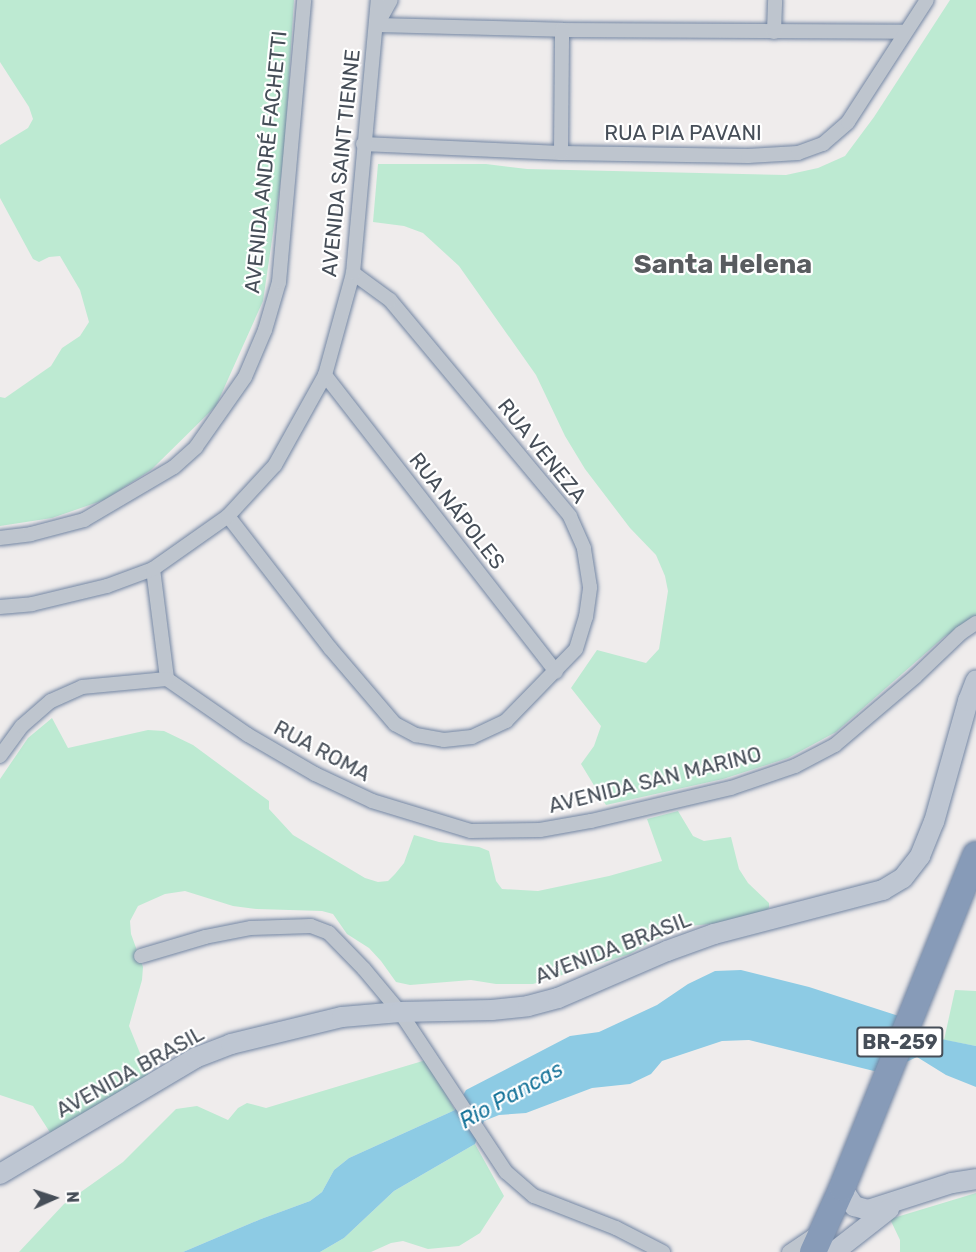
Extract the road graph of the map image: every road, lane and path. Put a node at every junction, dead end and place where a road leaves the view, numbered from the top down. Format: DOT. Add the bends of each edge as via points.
graph roads {
  1 [pos="304,0"];
  2 [pos="378,0"];
  3 [pos="391,0"];
  4 [pos="775,0"];
  5 [pos="927,0"];
  6 [pos="377,24"];
  7 [pos="562,30"];
  8 [pos="774,32"];
  9 [pos="904,32"];
  10 [pos="363,144"];
  11 [pos="561,153"];
  12 [pos="353,273"];
  13 [pos="326,375"];
  14 [pos="228,516"];
  15 [pos="0,538"];
  16 [pos="153,569"];
  17 [pos="0,607"];
  18 [pos="976,623"];
  19 [pos="556,672"];
  20 [pos="166,679"];
  21 [pos="976,680"];
  22 [pos="972,695"];
  23 [pos="0,756"];
  24 [pos="471,831"];
  25 [pos="976,855"];
  26 [pos="141,956"];
  27 [pos="400,1012"];
  28 [pos="0,1174"];
  29 [pos="976,1179"];
  30 [pos="842,1188"];
  31 [pos="901,1201"];
  32 [pos="826,1227"];
  33 [pos="662,1250"];
  34 [pos="675,1252"];
  35 [pos="789,1252"];
  36 [pos="813,1252"];
  37 [pos="834,1252"];
  1 -- 15 [label="street, AVENIDA ANDRÉ FACHETTI" via="279,282 245,377 196,447 174,467 84,520"];
  2 -- 6 [label="street, AVENIDA SAINT TIENNE"];
  3 -- 6 [label="street, AVENIDA SAINT TIENNE"];
  4 -- 8 [label="street"];
  5 -- 9 [label="street, RUA PIA PAVANI"];
  6 -- 7 [label="street"];
  6 -- 10 [label="street, AVENIDA SAINT TIENNE"];
  7 -- 8 [label="street"];
  7 -- 11 [label="street"];
  8 -- 9 [label="street"];
  9 -- 11 [label="street, RUA PIA PAVANI" via="848,122 823,144 798,153"];
  10 -- 11 [label="street, RUA PIA PAVANI"];
  10 -- 12 [label="street, AVENIDA SAINT TIENNE"];
  12 -- 13 [label="street, AVENIDA SAINT TIENNE"];
  12 -- 19 [label="street, RUA VENEZA" via="390,300 570,516 584,548 590,587 576,649"];
  13 -- 14 [label="street, AVENIDA SAINT TIENNE" via="275,465"];
  13 -- 19 [label="street, RUA NÁPOLES"];
  14 -- 16 [label="street, AVENIDA SAINT TIENNE"];
  14 -- 19 [label="street, RUA VENEZA" via="330,648 395,724 416,735 444,740 472,737 506,721"];
  16 -- 17 [label="street, AVENIDA SAINT TIENNE" via="108,586 32,604"];
  16 -- 20 [label="street"];
  18 -- 24 [label="street, AVENIDA SAN MARINO" via="835,745 795,766 731,788 591,821 540,830"];
  20 -- 23 [label="street" via="82,687 51,701 22,726"];
  20 -- 24 [label="street, RUA ROMA" via="248,735 315,774 372,801"];
  21 -- 22 [label="main road, AVENIDA BRASIL"];
  22 -- 27 [label="main road, AVENIDA BRASIL" via="920,856 903,878 883,890 714,934 558,998 528,1006 492,1011"];
  25 -- 30 [label="highway, BR-259"];
  26 -- 27 [label="street" via="251,928 311,926 328,933"];
  27 -- 28 [label="main road, AVENIDA BRASIL" via="342,1017 288,1029 195,1058"];
  27 -- 33 [label="street" via="506,1173 534,1196"];
  29 -- 31 [label="main road"];
  30 -- 31 [label="main road" via="861,1210"];
  30 -- 32 [label="highway, BR-259"];
  31 -- 37 [label="main road"];
  32 -- 35 [label="street"];
  32 -- 36 [label="highway, BR-259"];
  33 -- 34 [label="street"];
}
